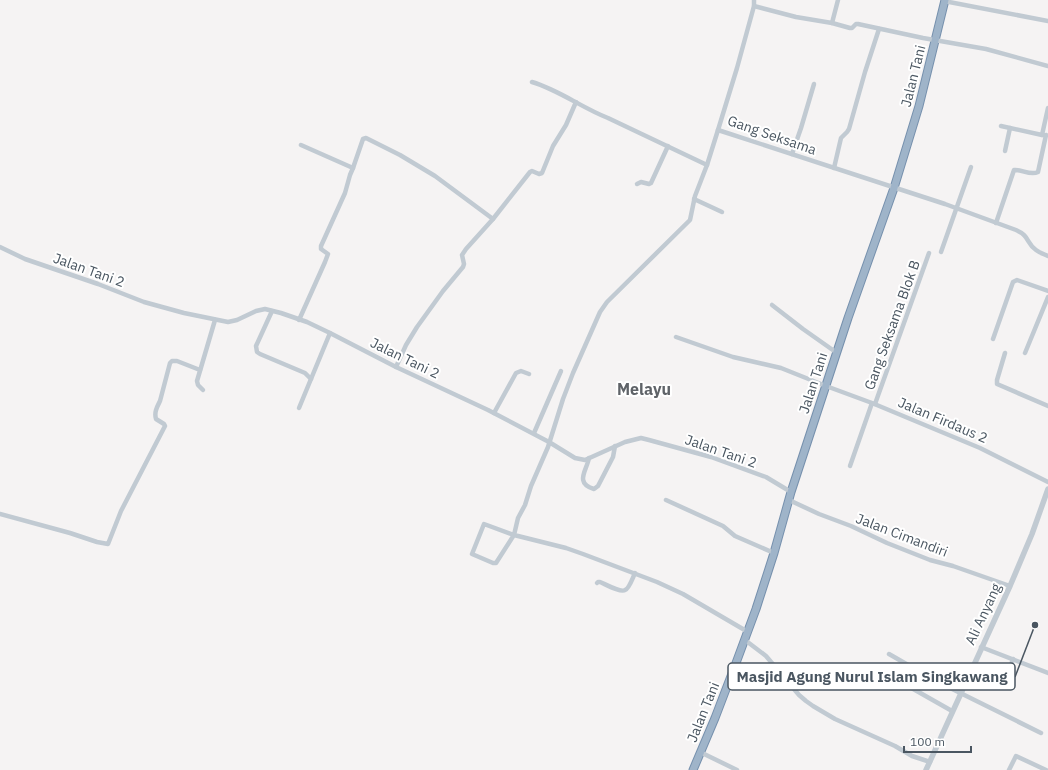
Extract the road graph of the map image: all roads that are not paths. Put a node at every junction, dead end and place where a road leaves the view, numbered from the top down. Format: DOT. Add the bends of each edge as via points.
graph roads {
  1 [pos="754,0"];
  2 [pos="838,0"];
  3 [pos="944,1"];
  4 [pos="754,6"];
  5 [pos="1048,21"];
  6 [pos="832,23"];
  7 [pos="879,29"];
  8 [pos="935,40"];
  9 [pos="1048,66"];
  10 [pos="532,82"];
  11 [pos="814,84"];
  12 [pos="576,102"];
  13 [pos="1048,108"];
  14 [pos="1001,126"];
  15 [pos="1010,128"];
  16 [pos="718,130"];
  17 [pos="1045,135"];
  18 [pos="301,145"];
  19 [pos="668,146"];
  20 [pos="1004,151"];
  21 [pos="792,154"];
  22 [pos="707,165"];
  23 [pos="971,167"];
  24 [pos="353,168"];
  25 [pos="834,168"];
  26 [pos="637,184"];
  27 [pos="894,188"];
  28 [pos="694,199"];
  29 [pos="957,208"];
  30 [pos="722,212"];
  31 [pos="493,219"];
  32 [pos="996,223"];
  33 [pos="0,247"];
  34 [pos="929,252"];
  35 [pos="941,252"];
  36 [pos="1048,256"];
  37 [pos="1048,291"];
  38 [pos="1048,297"];
  39 [pos="772,305"];
  40 [pos="272,311"];
  41 [pos="215,320"];
  42 [pos="299,320"];
  43 [pos="330,333"];
  44 [pos="676,337"];
  45 [pos="993,339"];
  46 [pos="837,353"];
  47 [pos="1005,353"];
  48 [pos="1025,353"];
  49 [pos="396,367"];
  50 [pos="200,370"];
  51 [pos="561,371"];
  52 [pos="529,374"];
  53 [pos="310,379"];
  54 [pos="826,386"];
  55 [pos="203,390"];
  56 [pos="873,403"];
  57 [pos="1048,406"];
  58 [pos="299,408"];
  59 [pos="494,413"];
  60 [pos="534,433"];
  61 [pos="549,442"];
  62 [pos="615,446"];
  63 [pos="589,458"];
  64 [pos="850,466"];
  65 [pos="1048,482"];
  66 [pos="1048,489"];
  67 [pos="791,492"];
  68 [pos="666,500"];
  69 [pos="789,500"];
  70 [pos="0,514"];
  71 [pos="514,535"];
  72 [pos="774,553"];
  73 [pos="635,573"];
  74 [pos="597,584"];
  75 [pos="1010,586"];
  76 [pos="748,632"];
  77 [pos="745,640"];
  78 [pos="981,647"];
  79 [pos="889,654"];
  80 [pos="1013,659"];
  81 [pos="878,669"];
  82 [pos="1048,673"];
  83 [pos="1007,677"];
  84 [pos="960,694"];
  85 [pos="952,711"];
  86 [pos="1041,733"];
  87 [pos="700,752"];
  88 [pos="930,762"];
  89 [pos="693,770"];
  90 [pos="737,770"];
  91 [pos="926,770"];
  92 [pos="1009,770"];
  93 [pos="1046,770"];
  1 -- 4 [label="street, Gang Seksama"];
  2 -- 6 [label="street"];
  3 -- 5 [label="street"];
  3 -- 8 [label="highway, Jalan Tani"];
  4 -- 6 [label="street"];
  4 -- 16 [label="street, Gang Seksama"];
  6 -- 7 [label="street" via="850,28 858,24"];
  7 -- 8 [label="street"];
  7 -- 25 [label="street" via="849,129 841,138"];
  8 -- 9 [label="street" via="986,49"];
  8 -- 27 [label="highway, Jalan Tani" via="919,106"];
  10 -- 12 [label="street" via="548,87"];
  11 -- 21 [label="street"];
  12 -- 19 [label="street"];
  12 -- 31 [label="street" via="542,172 530,172"];
  13 -- 17 [label="street"];
  14 -- 15 [label="street"];
  15 -- 17 [label="street"];
  15 -- 20 [label="street"];
  16 -- 21 [label="street, Gang Seksama"];
  16 -- 22 [label="street"];
  17 -- 32 [label="street" via="1038,172 1033,174 1014,170"];
  18 -- 24 [label="street"];
  19 -- 22 [label="street"];
  19 -- 26 [label="street" via="651,183"];
  21 -- 25 [label="street, Gang Seksama"];
  22 -- 28 [label="street"];
  23 -- 29 [label="street"];
  24 -- 31 [label="street" via="363,139 366,138 436,176"];
  24 -- 42 [label="street" via="345,193 321,246 328,254"];
  25 -- 27 [label="street, Gang Seksama"];
  27 -- 29 [label="street, Gang Seksama"];
  27 -- 46 [label="highway, Jalan Tani"];
  28 -- 30 [label="street"];
  28 -- 61 [label="street" via="687,224 607,302 600,312 563,400"];
  29 -- 32 [label="street, Gang Seksama"];
  29 -- 35 [label="street"];
  31 -- 49 [label="street" via="463,253 464,267 417,327"];
  32 -- 36 [label="street, Gang Seksama" via="1023,233 1036,250"];
  33 -- 41 [label="street, Jalan Tani 2" via="25,259 144,302"];
  34 -- 56 [label="street, Gang Seksama Blok B"];
  37 -- 45 [label="street" via="1018,280 1013,282"];
  38 -- 48 [label="street"];
  39 -- 46 [label="street"];
  40 -- 41 [label="street, Jalan Tani 2" via="256,311 228,322"];
  40 -- 42 [label="street, Jalan Tani 2"];
  40 -- 53 [label="street" via="256,346 257,352 305,373"];
  41 -- 50 [label="street"];
  42 -- 43 [label="street, Jalan Tani 2"];
  43 -- 49 [label="street, Jalan Tani 2"];
  43 -- 53 [label="street"];
  44 -- 54 [label="street, Jalan Firdaus 2" via="733,357 781,368"];
  46 -- 54 [label="highway, Jalan Tani"];
  47 -- 57 [label="street" via="997,384"];
  49 -- 59 [label="street, Jalan Tani 2"];
  50 -- 55 [label="street" via="197,380"];
  50 -- 70 [label="street" via="177,361 170,363 155,414 156,419 165,426 121,511 108,544"];
  51 -- 60 [label="street"];
  52 -- 59 [label="street" via="521,371 516,373"];
  53 -- 58 [label="street"];
  54 -- 56 [label="street, Jalan Firdaus 2"];
  54 -- 67 [label="highway, Jalan Tani"];
  56 -- 64 [label="street, Gang Seksama Blok B"];
  56 -- 65 [label="street, Jalan Firdaus 2" via="980,448"];
  59 -- 60 [label="street, Jalan Tani 2"];
  60 -- 61 [label="street, Jalan Tani 2"];
  61 -- 63 [label="street, Jalan Tani 2" via="580,460"];
  61 -- 71 [label="street" via="518,518"];
  62 -- 63 [label="street, Jalan Tani 2"];
  62 -- 63 [label="street" via="613,457 594,489 583,479"];
  62 -- 67 [label="street, Jalan Tani 2" via="634,439 649,440 711,457 766,478"];
  66 -- 75 [label="street, Ali Anyang"];
  67 -- 69 [label="highway, Jalan Tani"];
  68 -- 72 [label="street"];
  69 -- 72 [label="highway, Jalan Tani"];
  69 -- 75 [label="street, Jalan Cimandiri" via="930,560"];
  71 -- 71 [label="street" via="496,563 472,554 484,524"];
  71 -- 73 [label="street" via="566,548"];
  72 -- 76 [label="highway, Jalan Tani"];
  73 -- 74 [label="street" via="625,590 621,591 600,582"];
  73 -- 76 [label="street" via="683,594"];
  75 -- 78 [label="street, Ali Anyang"];
  76 -- 77 [label="highway, Jalan Tani"];
  77 -- 87 [label="highway, Jalan Tani"];
  77 -- 88 [label="street" via="766,656 799,695 813,706 912,756"];
  78 -- 80 [label="street"];
  78 -- 84 [label="street, Ali Anyang"];
  79 -- 84 [label="street"];
  80 -- 82 [label="street"];
  80 -- 83 [label="street"];
  81 -- 85 [label="street"];
  84 -- 85 [label="street, Ali Anyang"];
  84 -- 86 [label="street"];
  85 -- 88 [label="street, Ali Anyang"];
  87 -- 89 [label="highway, Jalan Tani"];
  87 -- 90 [label="street"];
  88 -- 91 [label="street, Ali Anyang"];
  92 -- 93 [label="street" via="1016,756"];
}
